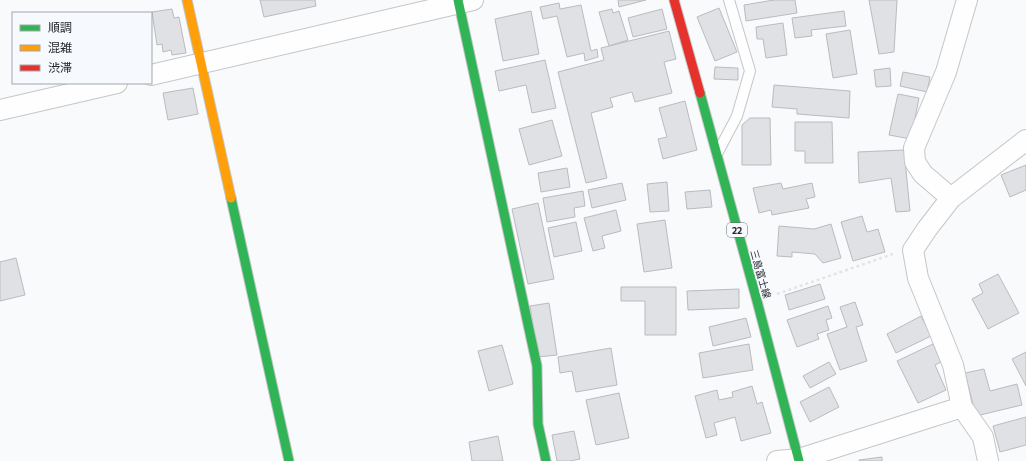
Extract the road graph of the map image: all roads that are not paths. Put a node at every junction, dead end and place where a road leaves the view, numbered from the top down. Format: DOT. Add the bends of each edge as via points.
graph roads {
  1 [pos="187,0"];
  2 [pos="674,0"];
  3 [pos="729,0"];
  4 [pos="967,0"];
  5 [pos="463,1"];
  6 [pos="201,64"];
  7 [pos="152,75"];
  8 [pos="113,84"];
  9 [pos="0,110"];
  10 [pos="1026,140"];
  11 [pos="716,155"];
  12 [pos="952,198"];
  13 [pos="962,407"];
  14 [pos="799,460"];
  15 [pos="289,461"];
  16 [pos="546,461"];
  17 [pos="777,461"];
  18 [pos="988,461"];
  1 -- 6 [label="street"];
  2 -- 11 [label="street, 三島富士線 / 22"];
  3 -- 11 [label="lane" via="750,71 737,116"];
  4 -- 12 [label="street" via="946,72 914,148 916,162 923,174"];
  5 -- 6 [label="street"];
  5 -- 16 [label="street" via="537,366 538,424"];
  6 -- 7 [label="street"];
  6 -- 15 [label="street"];
  8 -- 9 [label="street"];
  10 -- 12 [label="street"];
  11 -- 14 [label="street, 三島富士線 / 22"];
  12 -- 13 [label="street" via="913,250 918,278 953,365"];
  13 -- 14 [label="street"];
  13 -- 18 [label="street" via="984,437"];
  14 -- 17 [label="street"];
}
